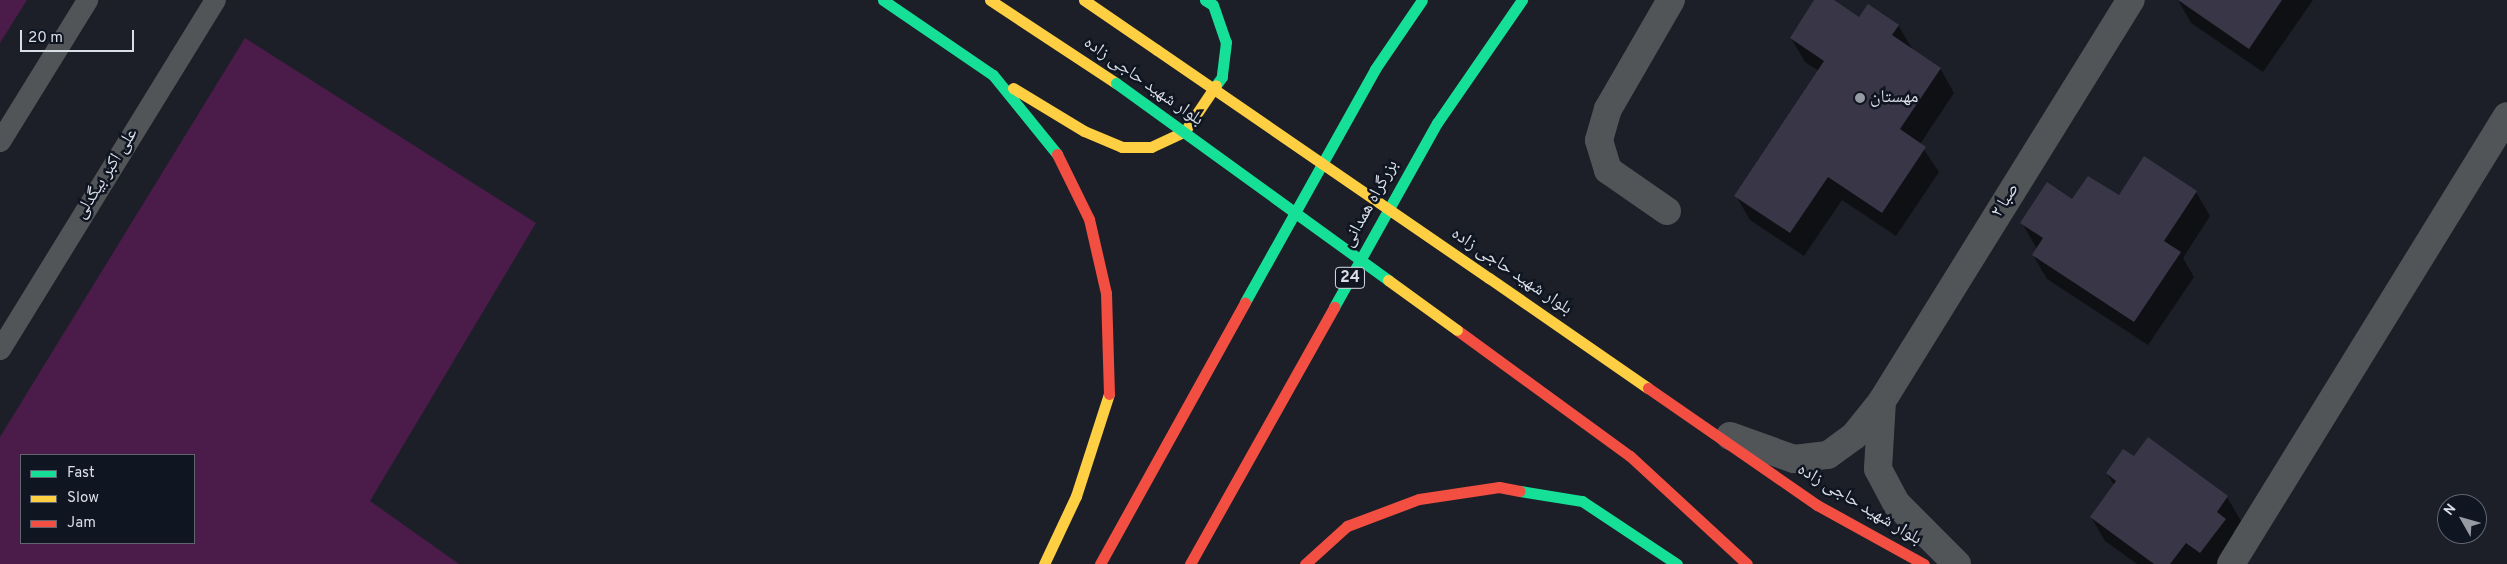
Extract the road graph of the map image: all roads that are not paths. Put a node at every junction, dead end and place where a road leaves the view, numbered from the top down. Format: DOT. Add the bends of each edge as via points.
graph roads {
  1 [pos="87,0"];
  2 [pos="215,0"];
  3 [pos="883,0"];
  4 [pos="990,0"];
  5 [pos="1084,0"];
  6 [pos="1205,0"];
  7 [pos="1422,0"];
  8 [pos="1522,0"];
  9 [pos="1671,0"];
  10 [pos="2131,0"];
  11 [pos="993,75"];
  12 [pos="2507,116"];
  13 [pos="0,141"];
  14 [pos="1667,211"];
  15 [pos="0,349"];
  16 [pos="1882,401"];
  17 [pos="1702,423"];
  18 [pos="1044,564"];
  19 [pos="1100,564"];
  20 [pos="1190,564"];
  21 [pos="1305,564"];
  22 [pos="1677,564"];
  23 [pos="1747,564"];
  24 [pos="1924,564"];
  25 [pos="1957,564"];
  26 [pos="2231,564"];
  1 -- 13 [label="lane"];
  2 -- 15 [label="lane, علی اکبر بیگدلی"];
  3 -- 11 [label="main road"];
  4 -- 23 [label="main road, بلوار شهید حاجی زاده, bridge" via="1116,83 1630,456"];
  5 -- 17 [label="main road, بلوار شهید حاجی زاده, bridge"];
  6 -- 11 [label="main road" via="1213,5 1226,42 1222,77 1185,131 1151,147 1122,147 1084,131"];
  7 -- 19 [label="main road" via="1370,77 1190,394"];
  8 -- 20 [label="main road, بزرگراه همدانی / 24" via="1437,123"];
  9 -- 14 [label="street" via="1608,109 1599,140 1608,170"];
  10 -- 16 [label="street, صبا ۲"];
  11 -- 18 [label="main road" via="1054,148 1089,219 1106,293 1109,401 1076,496"];
  12 -- 26 [label="street"];
  16 -- 17 [label="street, صبا ۲" via="1854,436 1828,455 1794,459 1760,450"];
  16 -- 25 [label="street" via="1878,470 1897,504"];
  17 -- 24 [label="main road, بلوار شهید حاجی زاده" via="1817,505"];
  21 -- 22 [label="main road" via="1347,526 1419,499 1499,486 1582,501"];
}
